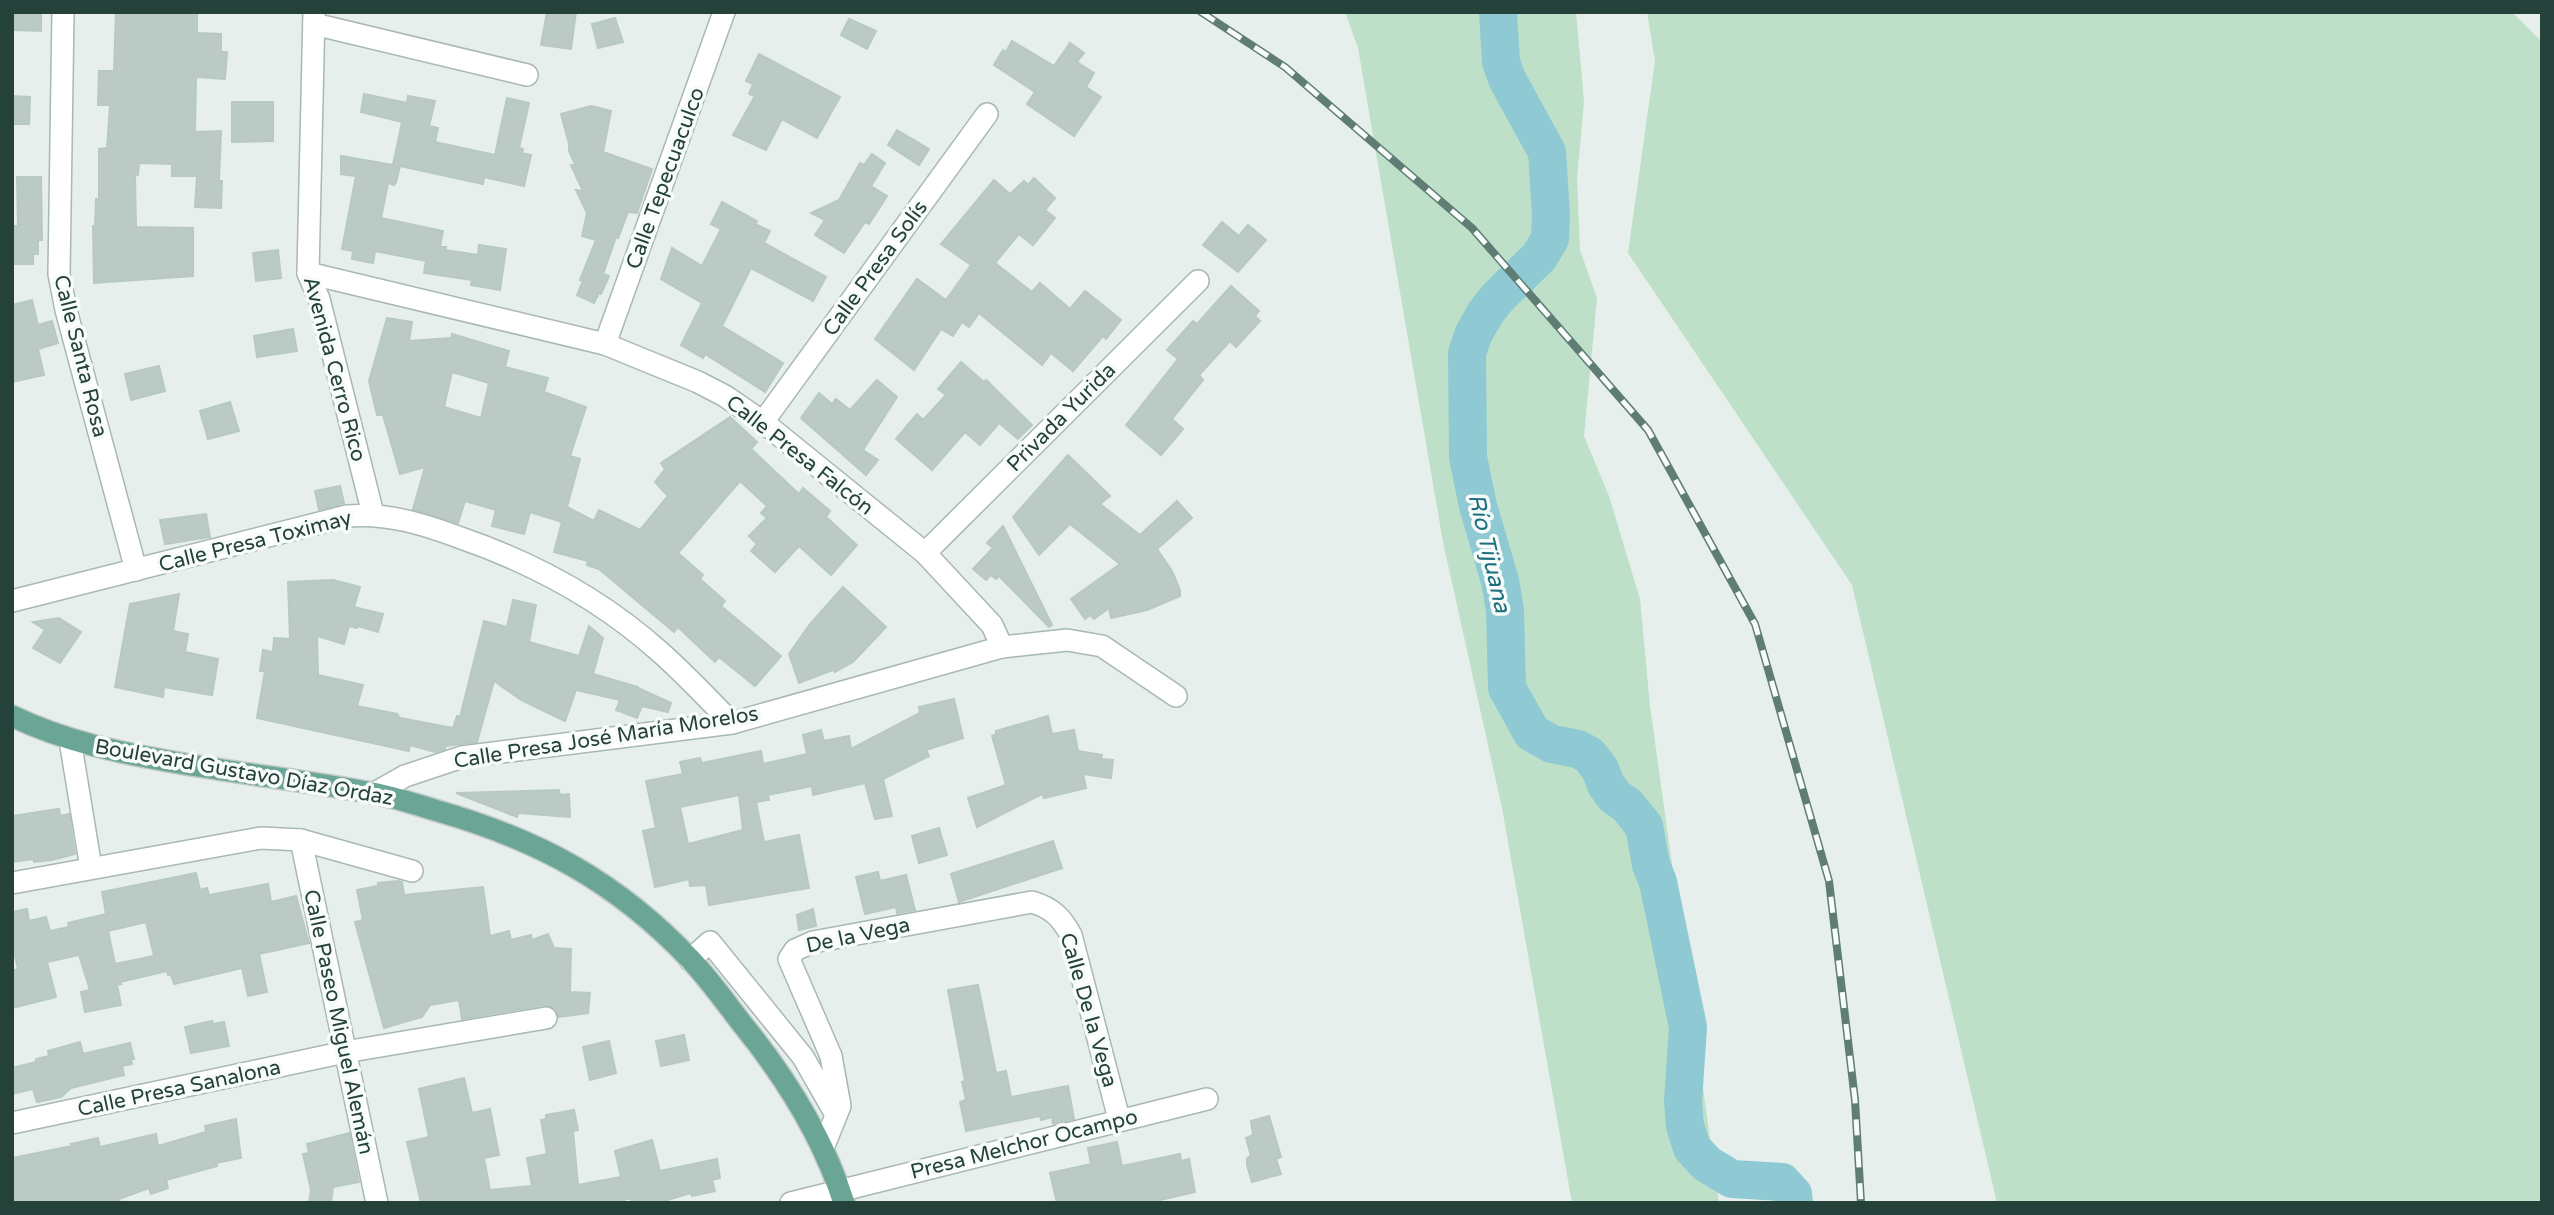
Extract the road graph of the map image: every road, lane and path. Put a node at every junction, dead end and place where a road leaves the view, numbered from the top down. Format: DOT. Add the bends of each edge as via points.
graph roads {
  1 [pos="63,12"];
  2 [pos="724,12"];
  3 [pos="314,18"];
  4 [pos="527,75"];
  5 [pos="987,114"];
  6 [pos="308,273"];
  7 [pos="1198,281"];
  8 [pos="605,344"];
  9 [pos="763,422"];
  10 [pos="373,514"];
  11 [pos="925,554"];
  12 [pos="136,570"];
  13 [pos="12,601"];
  14 [pos="1002,647"];
  15 [pos="1176,696"];
  16 [pos="12,716"];
  17 [pos="732,723"];
  18 [pos="70,740"];
  19 [pos="376,793"];
  20 [pos="301,840"];
  21 [pos="91,868"];
  22 [pos="412,871"];
  23 [pos="12,883"];
  24 [pos="1047,906"];
  25 [pos="690,960"];
  26 [pos="546,1018"];
  27 [pos="345,1052"];
  28 [pos="1207,1099"];
  29 [pos="836,1114"];
  30 [pos="1119,1119"];
  31 [pos="12,1124"];
  32 [pos="823,1148"];
  33 [pos="842,1197"];
  34 [pos="377,1203"];
  35 [pos="792,1203"];
  1 -- 12 [label="street, Calle Santa Rosa" via="59,274"];
  2 -- 8 [label="street, Calle Tepecuaculco"];
  3 -- 4 [label="street"];
  3 -- 6 [label="street, Avenida Cerro Rico"];
  5 -- 9 [label="street, Calle Presa Solís"];
  6 -- 8 [label="street, Calle Presa Falcón"];
  6 -- 10 [label="street, Avenida Cerro Rico" via="319,299"];
  7 -- 11 [label="street, Privada Yurida"];
  8 -- 9 [label="street, Calle Presa Falcón" via="698,382"];
  9 -- 11 [label="street, Calle Presa Falcón"];
  10 -- 12 [label="street, Calle Presa Toximay" via="347,516"];
  10 -- 17 [label="street, Calle Presa Toximay" via="495,550 566,584 658,650"];
  11 -- 14 [label="street, Calle Presa Falcón" via="992,625"];
  12 -- 13 [label="street, Calle Presa Toximay"];
  14 -- 15 [label="street, Calle Presa José María Morelos" via="1088,642 1102,646"];
  14 -- 17 [label="street, Calle Presa José María Morelos"];
  16 -- 18 [label="main road, Boulevard Gustavo Díaz Ordaz"];
  17 -- 19 [label="street, Calle Presa José María Morelos" via="462,757 404,776"];
  18 -- 19 [label="main road, Boulevard Gustavo Díaz Ordaz" via="113,752"];
  18 -- 21 [label="street"];
  19 -- 25 [label="main road, Boulevard Gustavo Díaz Ordaz" via="485,825 577,867 642,915"];
  20 -- 21 [label="street" via="261,838"];
  20 -- 22 [label="street"];
  20 -- 27 [label="street, Calle Paseo Miguel Alemán"];
  21 -- 23 [label="street"];
  24 -- 29 [label="street, De la Vega" via="1032,902 1010,905 813,942 795,950 789,960 831,1056 840,1106"];
  24 -- 30 [label="street, Calle De la Vega" via="1071,935"];
  25 -- 29 [label="street" via="710,942 803,1057"];
  25 -- 32 [label="main road, Boulevard Gustavo Díaz Ordaz" via="766,1054"];
  26 -- 27 [label="street, Calle Presa Sanalona"];
  27 -- 31 [label="street, Calle Presa Sanalona"];
  27 -- 34 [label="street, Calle Paseo Miguel Alemán"];
  28 -- 30 [label="street, Presa Melchor Ocampo"];
  29 -- 32 [label="street, De la Vega"];
  30 -- 33 [label="street, Presa Melchor Ocampo"];
  32 -- 33 [label="main road, Boulevard Gustavo Díaz Ordaz"];
  33 -- 35 [label="street, Presa Melchor Ocampo"];
}
